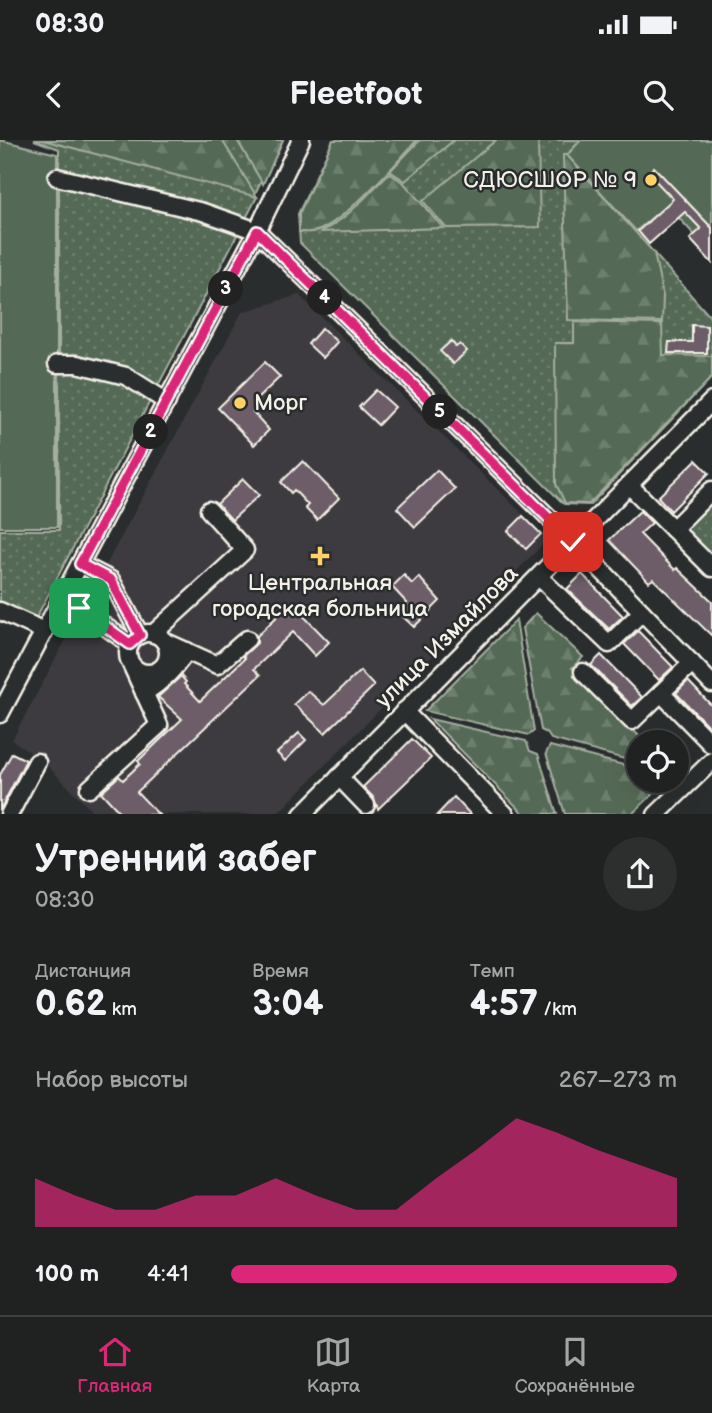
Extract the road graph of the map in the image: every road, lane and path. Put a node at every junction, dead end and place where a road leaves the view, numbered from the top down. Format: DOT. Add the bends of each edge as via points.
graph roads {
  1 [pos="300,140"];
  2 [pos="57,177"];
  3 [pos="257,231"];
  4 [pos="57,364"];
  5 [pos="712,401"];
  6 [pos="167,402"];
  7 [pos="629,485"];
  8 [pos="712,490"];
  9 [pos="209,510"];
  10 [pos="673,529"];
  11 [pos="573,542"];
  12 [pos="80,564"];
  13 [pos="712,568"];
  14 [pos="539,577"];
  15 [pos="61,599"];
  16 [pos="0,611"];
  17 [pos="642,611"];
  18 [pos="44,631"];
  19 [pos="147,638"];
  20 [pos="247,639"];
  21 [pos="187,651"];
  22 [pos="692,663"];
  23 [pos="131,664"];
  24 [pos="583,672"];
  25 [pos="712,684"];
  26 [pos="144,693"];
  27 [pos="661,693"];
  28 [pos="2,708"];
  29 [pos="404,711"];
  30 [pos="712,745"];
  31 [pos="712,761"];
  32 [pos="37,762"];
  33 [pos="339,777"];
  34 [pos="89,789"];
  35 [pos="366,805"];
  36 [pos="9,814"];
  37 [pos="302,814"];
  38 [pos="506,814"];
  39 [pos="656,814"];
  1 -- 3 [label="street"];
  2 -- 3 [label="street" via="202,212"];
  3 -- 6 [label="street"];
  3 -- 11 [label="street"];
  4 -- 6 [label="street" via="126,376"];
  5 -- 7 [label="street, улица Измайлова"];
  6 -- 12 [label="street"];
  7 -- 10 [label="street"];
  7 -- 11 [label="street, улица Измайлова"];
  8 -- 10 [label="street"];
  9 -- 19 [label="street" via="245,550"];
  10 -- 13 [label="street"];
  11 -- 14 [label="street, улица Измайлова"];
  11 -- 17 [label="street"];
  12 -- 15 [label="street"];
  12 -- 19 [label="street" via="111,580"];
  14 -- 17 [label="street" via="609,644"];
  14 -- 29 [label="street, улица Измайлова"];
  15 -- 18 [label="street"];
  15 -- 19 [label="street"];
  16 -- 18 [label="street"];
  17 -- 22 [label="street"];
  18 -- 28 [label="street"];
  19 -- 21 [label="street"];
  19 -- 23 [label="street" via="128,657"];
  19 -- 23 [label="street" via="169,653 168,660 160,670 147,674"];
  20 -- 21 [label="street" via="218,664"];
  21 -- 26 [label="street" via="176,667"];
  22 -- 25 [label="street"];
  22 -- 27 [label="street"];
  23 -- 26 [label="street"];
  24 -- 27 [label="street" via="632,720"];
  26 -- 34 [label="street" via="159,725"];
  27 -- 30 [label="street"];
  29 -- 33 [label="street, улица Измайлова"];
  29 -- 38 [label="street"];
  31 -- 39 [label="street"];
  32 -- 36 [label="street"];
  33 -- 35 [label="street"];
  33 -- 37 [label="street, улица Измайлова"];
}
